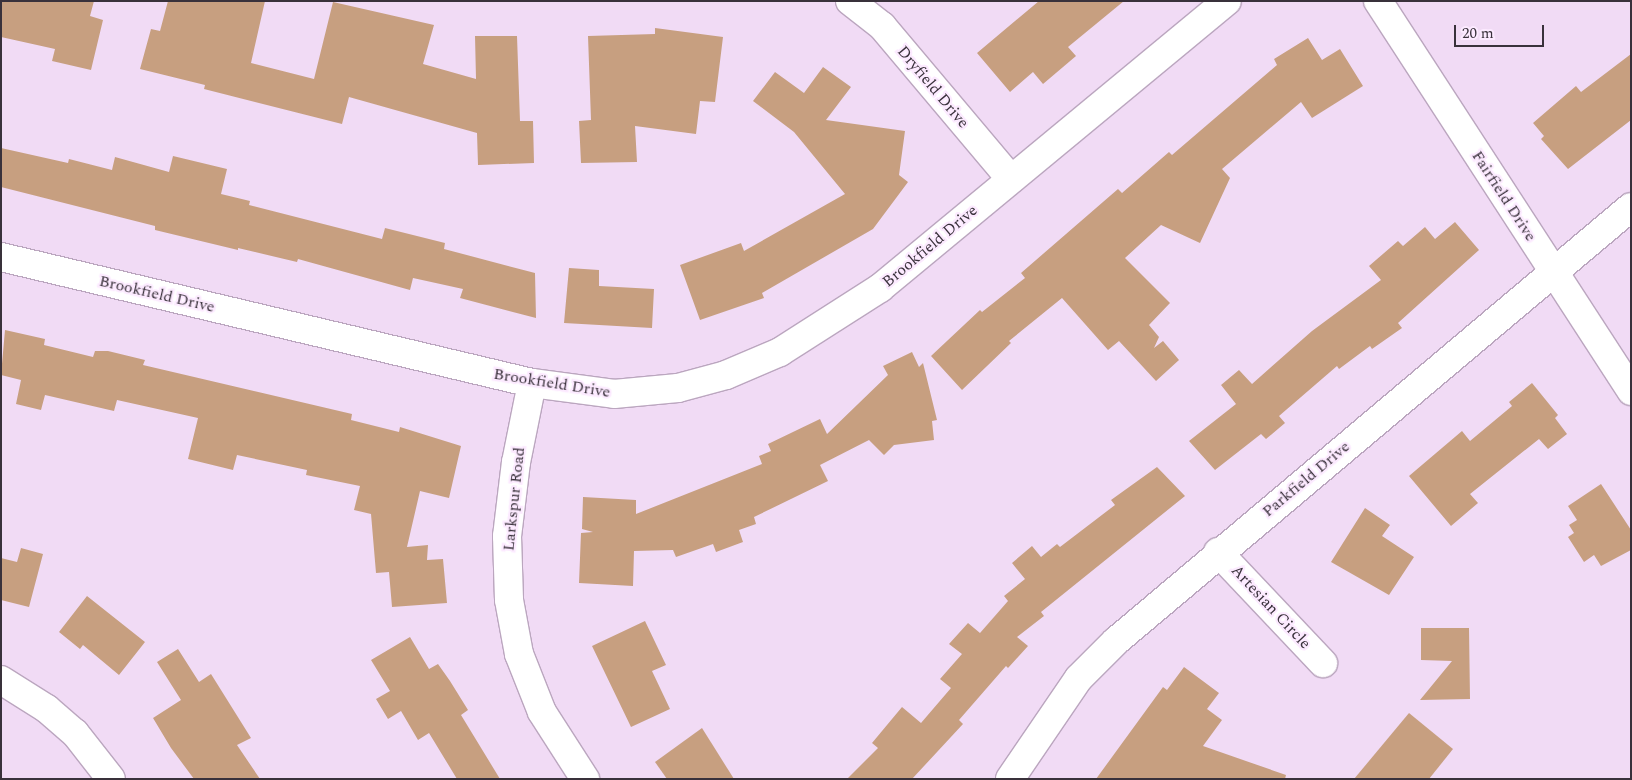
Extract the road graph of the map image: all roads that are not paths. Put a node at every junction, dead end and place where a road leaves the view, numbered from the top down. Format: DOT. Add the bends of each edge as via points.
graph roads {
  1 [pos="850,1"];
  2 [pos="1227,1"];
  3 [pos="1378,1"];
  4 [pos="1011,179"];
  5 [pos="1631,207"];
  6 [pos="1,257"];
  7 [pos="1554,272"];
  8 [pos="532,383"];
  9 [pos="1631,391"];
  10 [pos="1218,552"];
  11 [pos="1323,663"];
  12 [pos="1,680"];
  13 [pos="111,779"];
  14 [pos="585,779"];
  15 [pos="1010,779"];
  1 -- 4 [label="street, Dryfield Drive" via="882,26"];
  2 -- 4 [label="street, Brookfield Drive"];
  3 -- 7 [label="street, Fairfield Drive"];
  4 -- 8 [label="street, Brookfield Drive" via="880,288 780,352 726,375 678,388 614,394"];
  5 -- 7 [label="street, Parkfield Drive"];
  6 -- 8 [label="street, Brookfield Drive"];
  7 -- 9 [label="street, Fairfield Drive"];
  7 -- 10 [label="street, Parkfield Drive"];
  8 -- 14 [label="street, Larkspur Road" via="516,462 507,536 509,600 519,654 542,712"];
  10 -- 11 [label="street, Artesian Circle"];
  10 -- 15 [label="street, Parkfield Drive" via="1116,641 1079,678"];
  12 -- 13 [label="street" via="48,709 75,733"];
}
